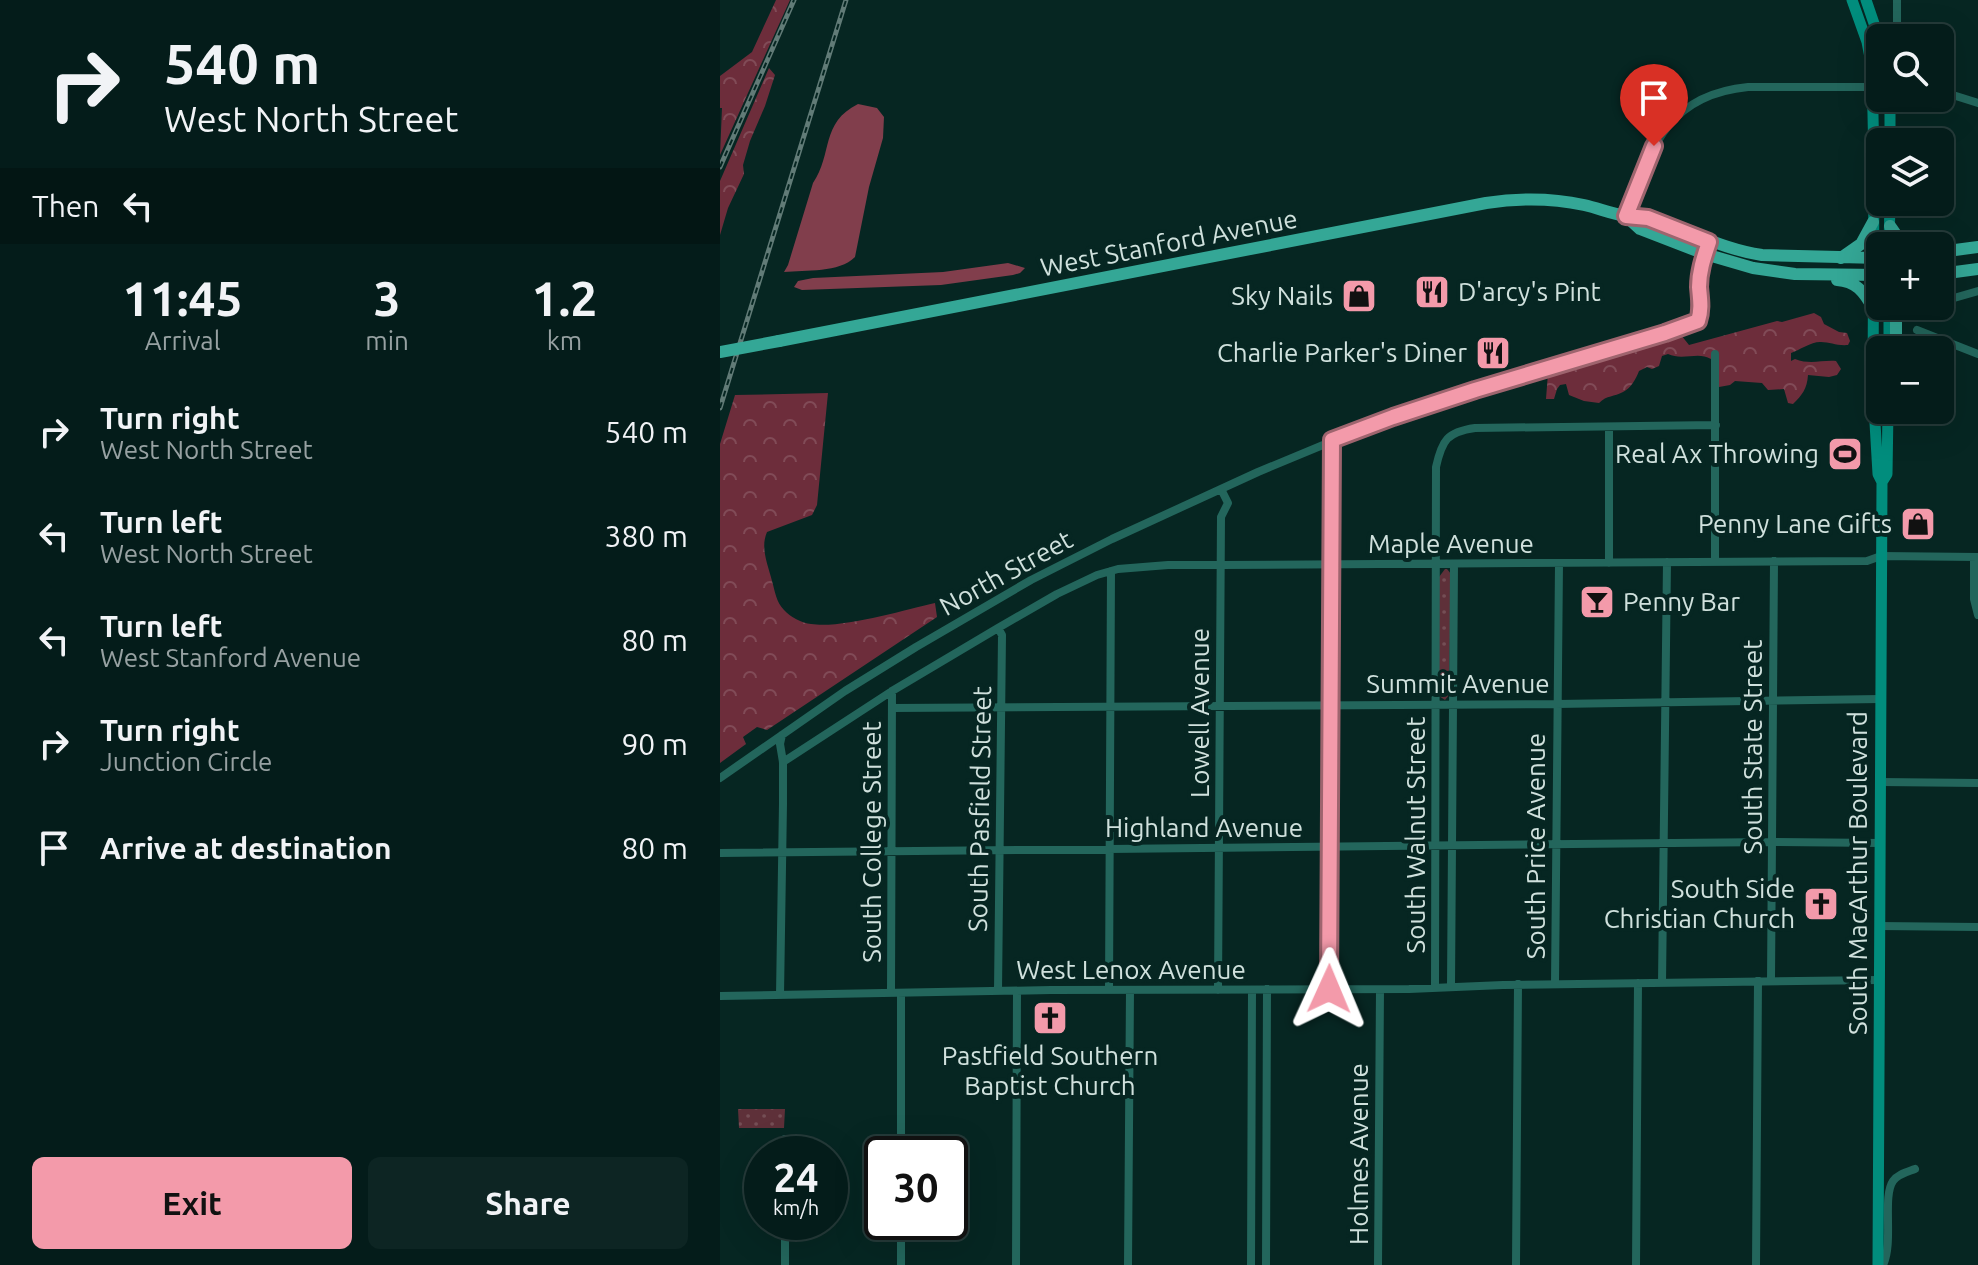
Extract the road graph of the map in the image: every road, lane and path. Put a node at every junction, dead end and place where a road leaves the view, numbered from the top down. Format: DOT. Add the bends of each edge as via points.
graph roads {
  1 [pos="1852,0"];
  2 [pos="1866,0"];
  3 [pos="1897,0"];
  4 [pos="1874,24"];
  5 [pos="1897,24"];
  6 [pos="1866,39"];
  7 [pos="1866,87"];
  8 [pos="1954,95"];
  9 [pos="1978,103"];
  10 [pos="1875,112"];
  11 [pos="1626,216"];
  12 [pos="1890,216"];
  13 [pos="1873,222"];
  14 [pos="1890,226"];
  15 [pos="1874,232"];
  16 [pos="1890,232"];
  17 [pos="1894,232"];
  18 [pos="1707,248"];
  19 [pos="1978,250"];
  20 [pos="1954,253"];
  21 [pos="1841,258"];
  22 [pos="1866,258"];
  23 [pos="1978,269"];
  24 [pos="1954,272"];
  25 [pos="1795,274"];
  26 [pos="1866,275"];
  27 [pos="1978,291"];
  28 [pos="1866,297"];
  29 [pos="1954,298"];
  30 [pos="1873,320"];
  31 [pos="1917,330"];
  32 [pos="720,352"];
  33 [pos="1715,354"];
  34 [pos="1978,354"];
  35 [pos="1888,424"];
  36 [pos="1716,425"];
  37 [pos="1609,427"];
  38 [pos="1332,440"];
  39 [pos="1882,482"];
  40 [pos="1221,489"];
  41 [pos="1881,556"];
  42 [pos="1976,557"];
  43 [pos="1774,561"];
  44 [pos="1667,562"];
  45 [pos="1715,562"];
  46 [pos="1609,563"];
  47 [pos="1330,564"];
  48 [pos="1436,564"];
  49 [pos="1454,564"];
  50 [pos="1559,564"];
  51 [pos="1221,565"];
  52 [pos="1111,571"];
  53 [pos="1978,615"];
  54 [pos="998,628"];
  55 [pos="892,691"];
  56 [pos="1880,699"];
  57 [pos="1773,701"];
  58 [pos="1665,702"];
  59 [pos="1436,704"];
  60 [pos="1452,704"];
  61 [pos="1557,704"];
  62 [pos="1329,705"];
  63 [pos="1111,706"];
  64 [pos="1220,706"];
  65 [pos="1001,707"];
  66 [pos="892,708"];
  67 [pos="782,735"];
  68 [pos="766,746"];
  69 [pos="783,762"];
  70 [pos="720,778"];
  71 [pos="1880,782"];
  72 [pos="1978,783"];
  73 [pos="1772,842"];
  74 [pos="1880,843"];
  75 [pos="1555,844"];
  76 [pos="1663,844"];
  77 [pos="1436,846"];
  78 [pos="1451,846"];
  79 [pos="1220,847"];
  80 [pos="1329,847"];
  81 [pos="1109,848"];
  82 [pos="1000,850"];
  83 [pos="892,851"];
  84 [pos="720,853"];
  85 [pos="782,853"];
  86 [pos="1879,926"];
  87 [pos="1978,927"];
  88 [pos="1879,980"];
  89 [pos="1758,981"];
  90 [pos="1771,981"];
  91 [pos="1638,983"];
  92 [pos="1662,983"];
  93 [pos="1518,984"];
  94 [pos="1555,984"];
  95 [pos="1451,986"];
  96 [pos="1435,988"];
  97 [pos="1267,989"];
  98 [pos="1329,989"];
  99 [pos="1109,990"];
  100 [pos="1130,990"];
  101 [pos="1218,990"];
  102 [pos="1252,990"];
  103 [pos="998,991"];
  104 [pos="1017,991"];
  105 [pos="891,993"];
  106 [pos="901,993"];
  107 [pos="1380,993"];
  108 [pos="780,995"];
  109 [pos="720,996"];
  110 [pos="901,1136"];
  111 [pos="1915,1169"];
  112 [pos="1251,1195"];
  113 [pos="1267,1196"];
  114 [pos="785,1240"];
  115 [pos="901,1240"];
  116 [pos="785,1265"];
  117 [pos="901,1265"];
  118 [pos="1016,1265"];
  119 [pos="1128,1265"];
  120 [pos="1251,1265"];
  121 [pos="1266,1265"];
  122 [pos="1378,1265"];
  123 [pos="1516,1265"];
  124 [pos="1636,1265"];
  125 [pos="1756,1265"];
  126 [pos="1880,1265"];
  1 -- 6 [label="main road, South MacArthur Boulevard"];
  2 -- 4 [label="main road"];
  3 -- 5 [label="street"];
  7 -- 11 [label="street" via="1730,88 1697,101 1659,137"];
  8 -- 9 [label="street"];
  10 -- 13 [label="main road, South MacArthur Boulevard"];
  11 -- 18 [label="main road, West Stanford Avenue" via="1640,229"];
  11 -- 32 [label="main road, West Stanford Avenue, bridge" via="1562,201 1497,202"];
  12 -- 14 [label="main road"];
  13 -- 15 [label="main road, South MacArthur Boulevard"];
  13 -- 21 [label="main road" via="1861,244"];
  14 -- 16 [label="main road"];
  14 -- 17 [label="main road"];
  18 -- 21 [label="main road, West Stanford Avenue"];
  18 -- 25 [label="main road, West Stanford Avenue" via="1753,268"];
  18 -- 38 [label="street, North Street" via="1700,275 1700,316 1694,324"];
  19 -- 20 [label="main road"];
  21 -- 22 [label="main road, West Stanford Avenue"];
  23 -- 24 [label="main road"];
  25 -- 26 [label="main road, West Stanford Avenue"];
  25 -- 28 [label="main road" via="1805,280 1849,281"];
  27 -- 29 [label="street"];
  30 -- 39 [label="main road, South MacArthur Boulevard"];
  31 -- 34 [label="street"];
  33 -- 36 [label="street"];
  35 -- 39 [label="main road, South MacArthur Boulevard" via="1887,474"];
  36 -- 37 [label="street"];
  36 -- 45 [label="street"];
  37 -- 46 [label="street"];
  37 -- 48 [label="street, South Walnut Street" via="1475,428 1453,433 1436,467"];
  38 -- 40 [label="street, North Street"];
  38 -- 47 [label="street"];
  39 -- 41 [label="main road, South MacArthur Boulevard"];
  40 -- 51 [label="street, Lowell Avenue" via="1228,503 1221,517"];
  40 -- 67 [label="street, North Street" via="992,602 888,663"];
  41 -- 42 [label="street, Maple Avenue"];
  41 -- 43 [label="street, Maple Avenue" via="1867,561"];
  41 -- 56 [label="main road, South MacArthur Boulevard"];
  42 -- 53 [label="street"];
  43 -- 45 [label="street, Maple Avenue"];
  43 -- 57 [label="street, South State Street"];
  44 -- 45 [label="street, Maple Avenue"];
  44 -- 46 [label="street, Maple Avenue"];
  44 -- 58 [label="street"];
  46 -- 50 [label="street, Maple Avenue"];
  47 -- 48 [label="street, Maple Avenue"];
  47 -- 51 [label="street, Maple Avenue"];
  47 -- 62 [label="street"];
  48 -- 49 [label="street, Maple Avenue"];
  48 -- 59 [label="street, South Walnut Street"];
  49 -- 50 [label="street, Maple Avenue"];
  49 -- 60 [label="street, South Walnut Street"];
  50 -- 61 [label="street, South Price Avenue"];
  51 -- 52 [label="street, Maple Avenue"];
  51 -- 64 [label="street, Lowell Avenue"];
  52 -- 54 [label="street, Maple Avenue"];
  52 -- 63 [label="street"];
  54 -- 55 [label="street, Maple Avenue"];
  54 -- 65 [label="street, South Pasfield Street"];
  55 -- 66 [label="street, South College Street"];
  55 -- 69 [label="street, Maple Avenue"];
  56 -- 57 [label="street, Summit Avenue"];
  56 -- 71 [label="main road, South MacArthur Boulevard"];
  57 -- 58 [label="street, Summit Avenue"];
  57 -- 73 [label="street, South State Street"];
  58 -- 61 [label="street, Summit Avenue"];
  58 -- 76 [label="street"];
  59 -- 60 [label="street, Summit Avenue"];
  59 -- 62 [label="street, Summit Avenue"];
  59 -- 77 [label="street, South Walnut Street"];
  60 -- 61 [label="street, Summit Avenue"];
  60 -- 78 [label="street, South Walnut Street"];
  61 -- 75 [label="street, South Price Avenue"];
  62 -- 64 [label="street, Summit Avenue"];
  62 -- 80 [label="street"];
  63 -- 64 [label="street, Summit Avenue"];
  63 -- 65 [label="street, Summit Avenue"];
  63 -- 81 [label="street"];
  64 -- 79 [label="street, Lowell Avenue"];
  65 -- 66 [label="street, Summit Avenue"];
  65 -- 82 [label="street, South Pasfield Street"];
  66 -- 83 [label="street, South College Street"];
  67 -- 68 [label="street, North Street"];
  67 -- 69 [label="street"];
  68 -- 69 [label="street"];
  68 -- 70 [label="street, North Street"];
  69 -- 85 [label="street"];
  71 -- 72 [label="street"];
  71 -- 74 [label="main road, South MacArthur Boulevard"];
  73 -- 74 [label="street, Highland Avenue"];
  73 -- 76 [label="street, Highland Avenue"];
  73 -- 90 [label="street, South State Street"];
  74 -- 86 [label="main road, South MacArthur Boulevard"];
  75 -- 76 [label="street, Highland Avenue"];
  75 -- 78 [label="street, Highland Avenue"];
  75 -- 94 [label="street, South Price Avenue"];
  76 -- 92 [label="street"];
  77 -- 78 [label="street, Highland Avenue"];
  77 -- 80 [label="street, Highland Avenue"];
  77 -- 96 [label="street, South Walnut Street"];
  78 -- 95 [label="street, South Walnut Street"];
  79 -- 80 [label="street, Highland Avenue"];
  79 -- 81 [label="street, Highland Avenue"];
  79 -- 101 [label="street, Lowell Avenue"];
  80 -- 98 [label="street"];
  81 -- 82 [label="street, Highland Avenue"];
  81 -- 99 [label="street"];
  82 -- 83 [label="street, Highland Avenue"];
  82 -- 103 [label="street, South Pasfield Street"];
  83 -- 85 [label="street, Highland Avenue"];
  83 -- 105 [label="street, South College Street"];
  84 -- 85 [label="street, Highland Avenue"];
  85 -- 108 [label="street"];
  86 -- 87 [label="street"];
  86 -- 88 [label="main road, South MacArthur Boulevard"];
  88 -- 90 [label="street, West Lenox Avenue"];
  88 -- 126 [label="main road, South MacArthur Boulevard"];
  89 -- 90 [label="street, West Lenox Avenue"];
  89 -- 92 [label="street, West Lenox Avenue"];
  89 -- 125 [label="street"];
  91 -- 92 [label="street, West Lenox Avenue"];
  91 -- 94 [label="street, West Lenox Avenue"];
  91 -- 124 [label="street"];
  93 -- 94 [label="street, West Lenox Avenue"];
  93 -- 95 [label="street, West Lenox Avenue"];
  93 -- 123 [label="street"];
  95 -- 96 [label="street, West Lenox Avenue"];
  96 -- 107 [label="street, West Lenox Avenue"];
  97 -- 98 [label="street, West Lenox Avenue"];
  97 -- 102 [label="street, West Lenox Avenue"];
  97 -- 113 [label="street"];
  98 -- 107 [label="street, West Lenox Avenue"];
  99 -- 100 [label="street, West Lenox Avenue"];
  99 -- 104 [label="street, West Lenox Avenue"];
  100 -- 101 [label="street, West Lenox Avenue"];
  100 -- 119 [label="street"];
  101 -- 102 [label="street, West Lenox Avenue"];
  102 -- 112 [label="street"];
  103 -- 104 [label="street, West Lenox Avenue"];
  103 -- 106 [label="street, West Lenox Avenue"];
  104 -- 118 [label="street"];
  105 -- 106 [label="street, West Lenox Avenue"];
  105 -- 108 [label="street, West Lenox Avenue"];
  106 -- 110 [label="street, South College Street"];
  107 -- 122 [label="street, Holmes Avenue"];
  108 -- 109 [label="street, West Lenox Avenue"];
  111 -- 126 [label="street" via="1891,1184 1888,1251"];
  112 -- 113 [label="street"];
  112 -- 120 [label="street"];
  113 -- 121 [label="street"];
  114 -- 116 [label="street"];
  115 -- 117 [label="street"];
}
